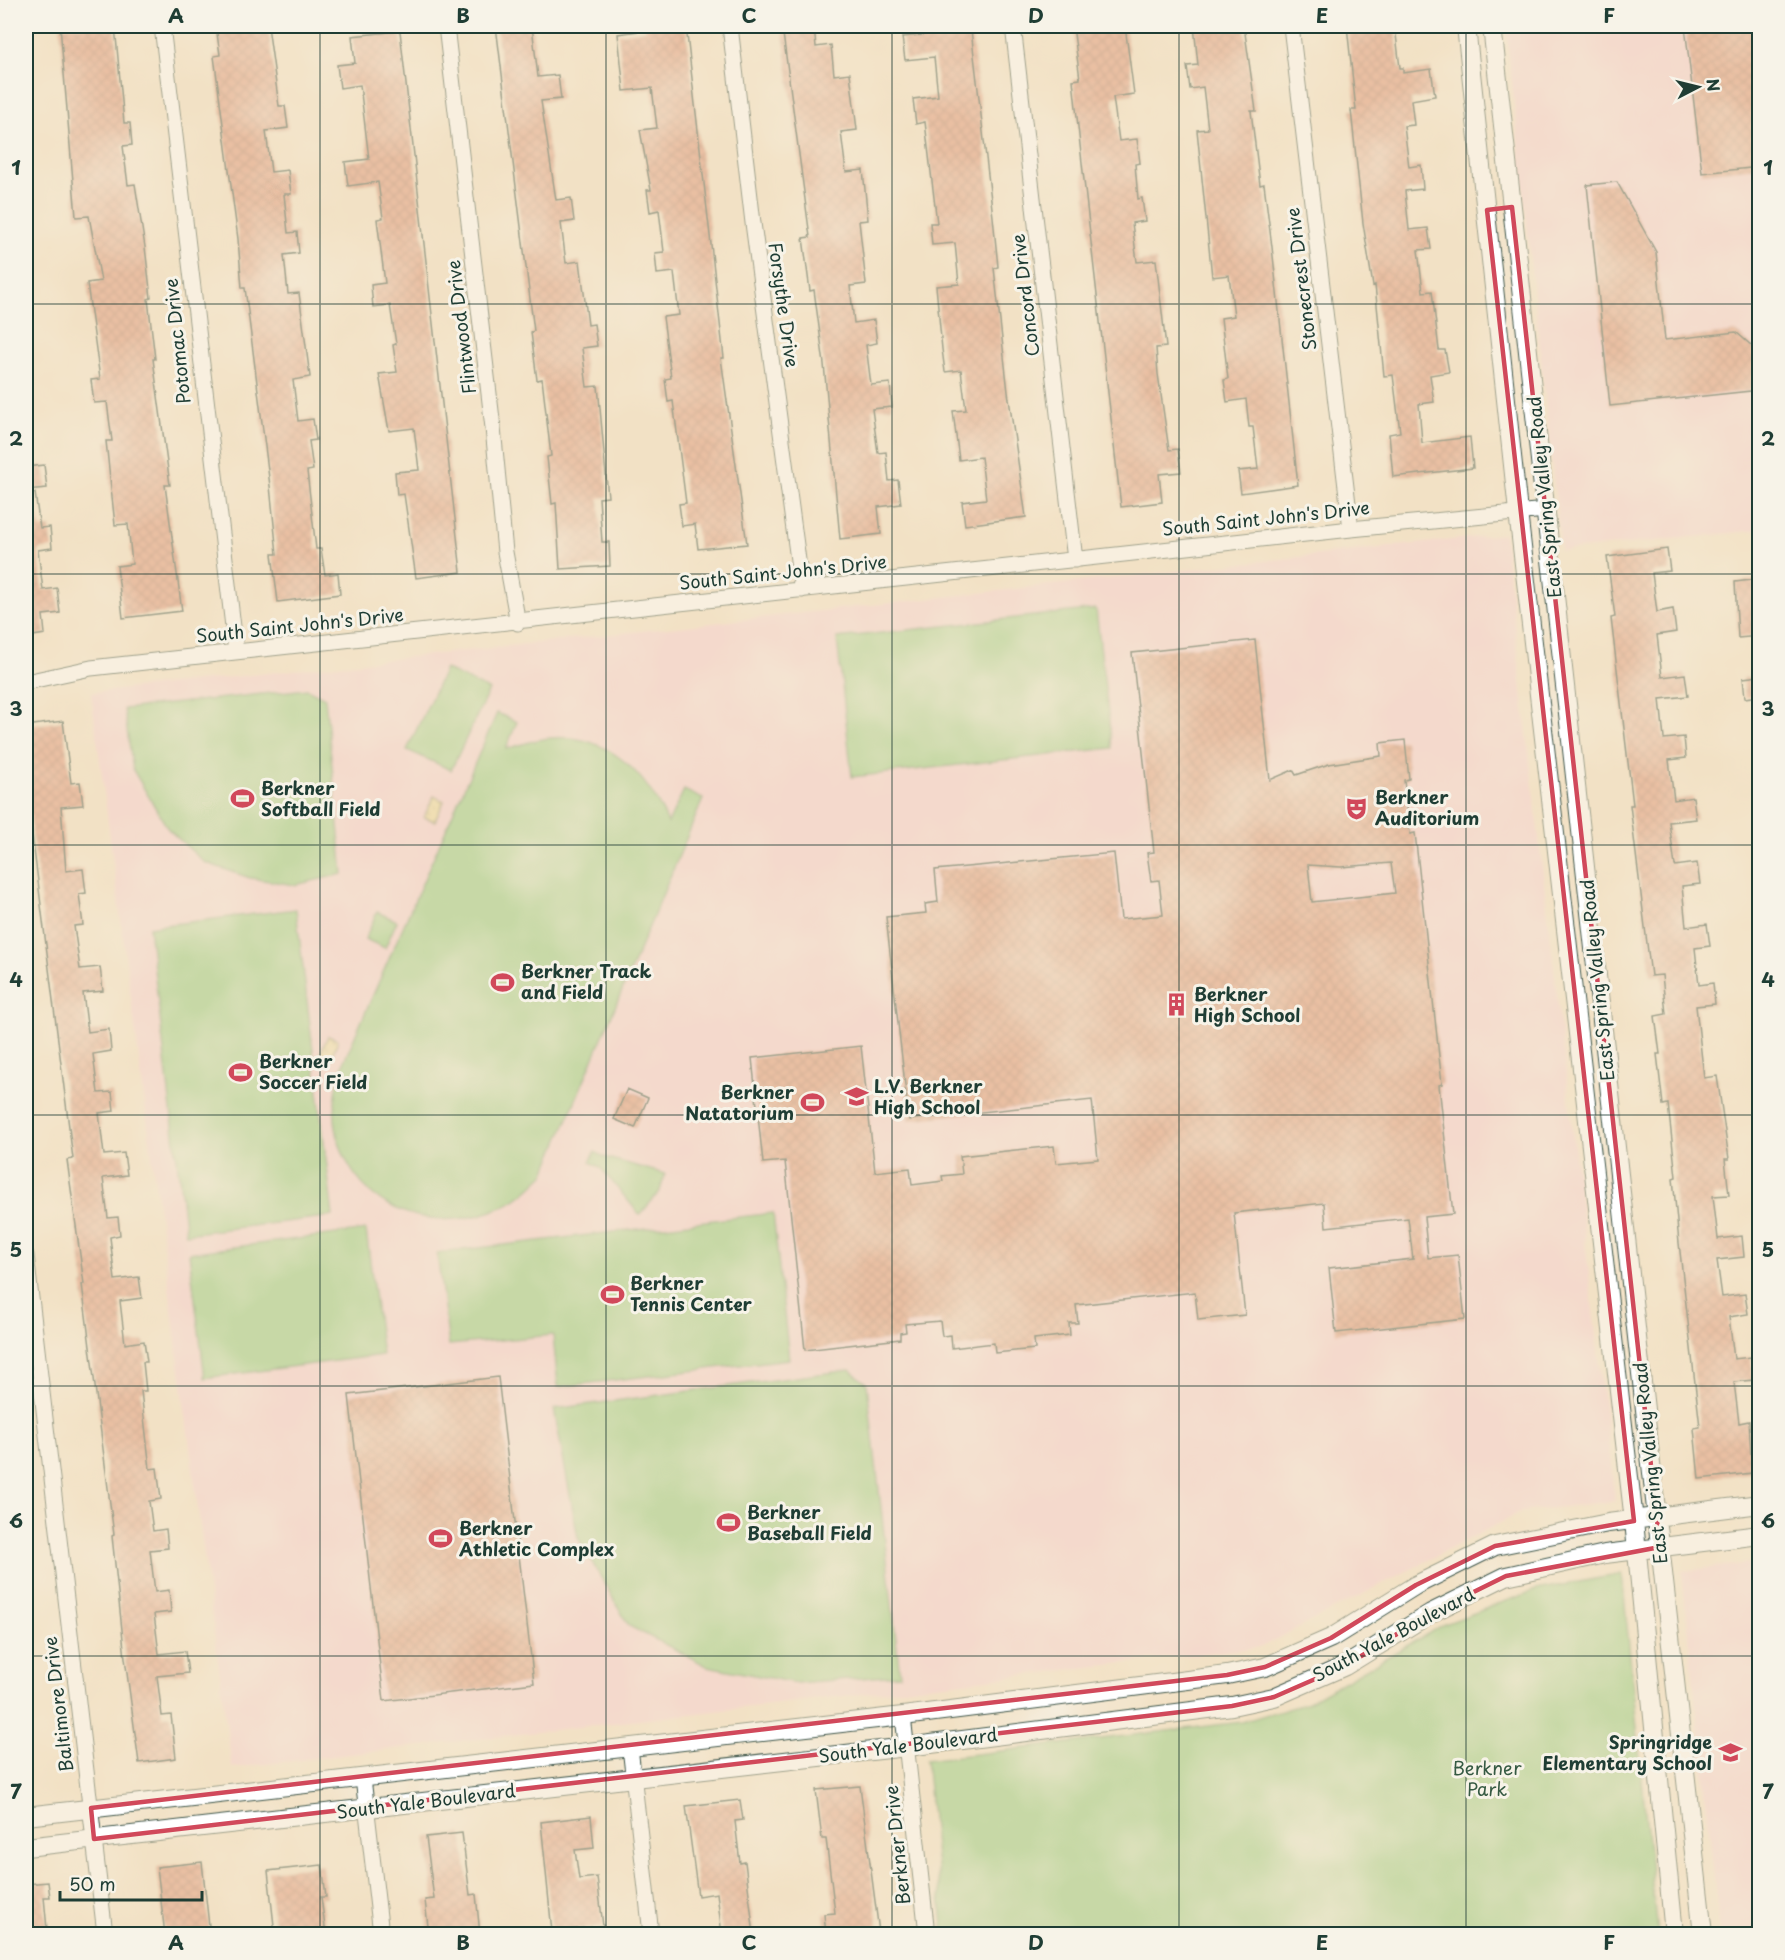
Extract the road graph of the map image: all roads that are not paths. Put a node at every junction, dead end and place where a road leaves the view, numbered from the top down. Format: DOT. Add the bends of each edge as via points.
graph roads {
  1 [pos="162,26"];
  2 [pos="446,26"];
  3 [pos="730,26"];
  4 [pos="1013,26"];
  5 [pos="1291,26"];
  6 [pos="1466,26"];
  7 [pos="1492,26"];
  8 [pos="1512,207"];
  9 [pos="1487,210"];
  10 [pos="1546,510"];
  11 [pos="1518,512"];
  12 [pos="1351,529"];
  13 [pos="1075,560"];
  14 [pos="802,590"];
  15 [pos="518,623"];
  16 [pos="236,652"];
  17 [pos="26,682"];
  18 [pos="26,1255"];
  19 [pos="1760,1504"];
  20 [pos="1657,1518"];
  21 [pos="1634,1521"];
  22 [pos="1760,1534"];
  23 [pos="1660,1546"];
  24 [pos="1636,1550"];
  25 [pos="1297,1653"];
  26 [pos="1309,1682"];
  27 [pos="903,1716"];
  28 [pos="907,1746"];
  29 [pos="630,1748"];
  30 [pos="363,1778"];
  31 [pos="633,1778"];
  32 [pos="91,1808"];
  33 [pos="367,1809"];
  34 [pos="26,1816"];
  35 [pos="94,1839"];
  36 [pos="26,1847"];
  37 [pos="105,1935"];
  38 [pos="381,1935"];
  39 [pos="651,1935"];
  40 [pos="927,1935"];
  41 [pos="1674,1935"];
  42 [pos="1703,1935"];
  1 -- 16 [label="street, Potomac Drive"];
  2 -- 15 [label="street, Flintwood Drive" via="505,552"];
  3 -- 14 [label="street, Forsythe Drive"];
  4 -- 13 [label="street, Concord Drive"];
  5 -- 12 [label="street, Stonecrest Drive"];
  6 -- 9 [label="street, East Spring Valley Road"];
  7 -- 8 [label="street, East Spring Valley Road"];
  8 -- 9 [label="street"];
  8 -- 10 [label="street, East Spring Valley Road"];
  9 -- 11 [label="street, East Spring Valley Road"];
  10 -- 11 [label="street, South Saint John's Drive"];
  10 -- 20 [label="street, East Spring Valley Road"];
  11 -- 12 [label="street, South Saint John's Drive"];
  11 -- 21 [label="street, East Spring Valley Road"];
  12 -- 13 [label="street, South Saint John's Drive"];
  13 -- 14 [label="street, South Saint John's Drive"];
  14 -- 15 [label="street, South Saint John's Drive"];
  15 -- 16 [label="street, South Saint John's Drive"];
  16 -- 17 [label="street, South Saint John's Drive" via="91,668"];
  18 -- 32 [label="street, Baltimore Drive"];
  19 -- 20 [label="street, South Yale Boulevard"];
  20 -- 21 [label="street, South Yale Boulevard"];
  20 -- 23 [label="street, East Spring Valley Road"];
  21 -- 24 [label="street, East Spring Valley Road"];
  21 -- 25 [label="street, South Yale Boulevard" via="1495,1546 1416,1585 1331,1638"];
  22 -- 23 [label="street, South Yale Boulevard"];
  23 -- 24 [label="street, South Yale Boulevard"];
  23 -- 42 [label="street, East Spring Valley Road"];
  24 -- 26 [label="street, South Yale Boulevard" via="1580,1558 1506,1576"];
  24 -- 41 [label="street, East Spring Valley Road"];
  25 -- 26 [label="street"];
  25 -- 27 [label="street, South Yale Boulevard" via="1265,1667 1227,1675"];
  26 -- 28 [label="street, South Yale Boulevard" via="1274,1697 1232,1706"];
  27 -- 28 [label="street, Berkner Drive"];
  27 -- 29 [label="street, South Yale Boulevard"];
  28 -- 31 [label="street, South Yale Boulevard"];
  28 -- 40 [label="street, Berkner Drive"];
  29 -- 30 [label="street, South Yale Boulevard"];
  29 -- 31 [label="street"];
  30 -- 32 [label="street, South Yale Boulevard"];
  30 -- 33 [label="street"];
  31 -- 33 [label="street, South Yale Boulevard"];
  31 -- 39 [label="street"];
  32 -- 34 [label="street, South Yale Boulevard"];
  32 -- 35 [label="street, Baltimore Drive"];
  33 -- 35 [label="street, South Yale Boulevard"];
  33 -- 38 [label="street"];
  35 -- 36 [label="street, South Yale Boulevard"];
  35 -- 37 [label="street, Baltimore Drive"];
}
